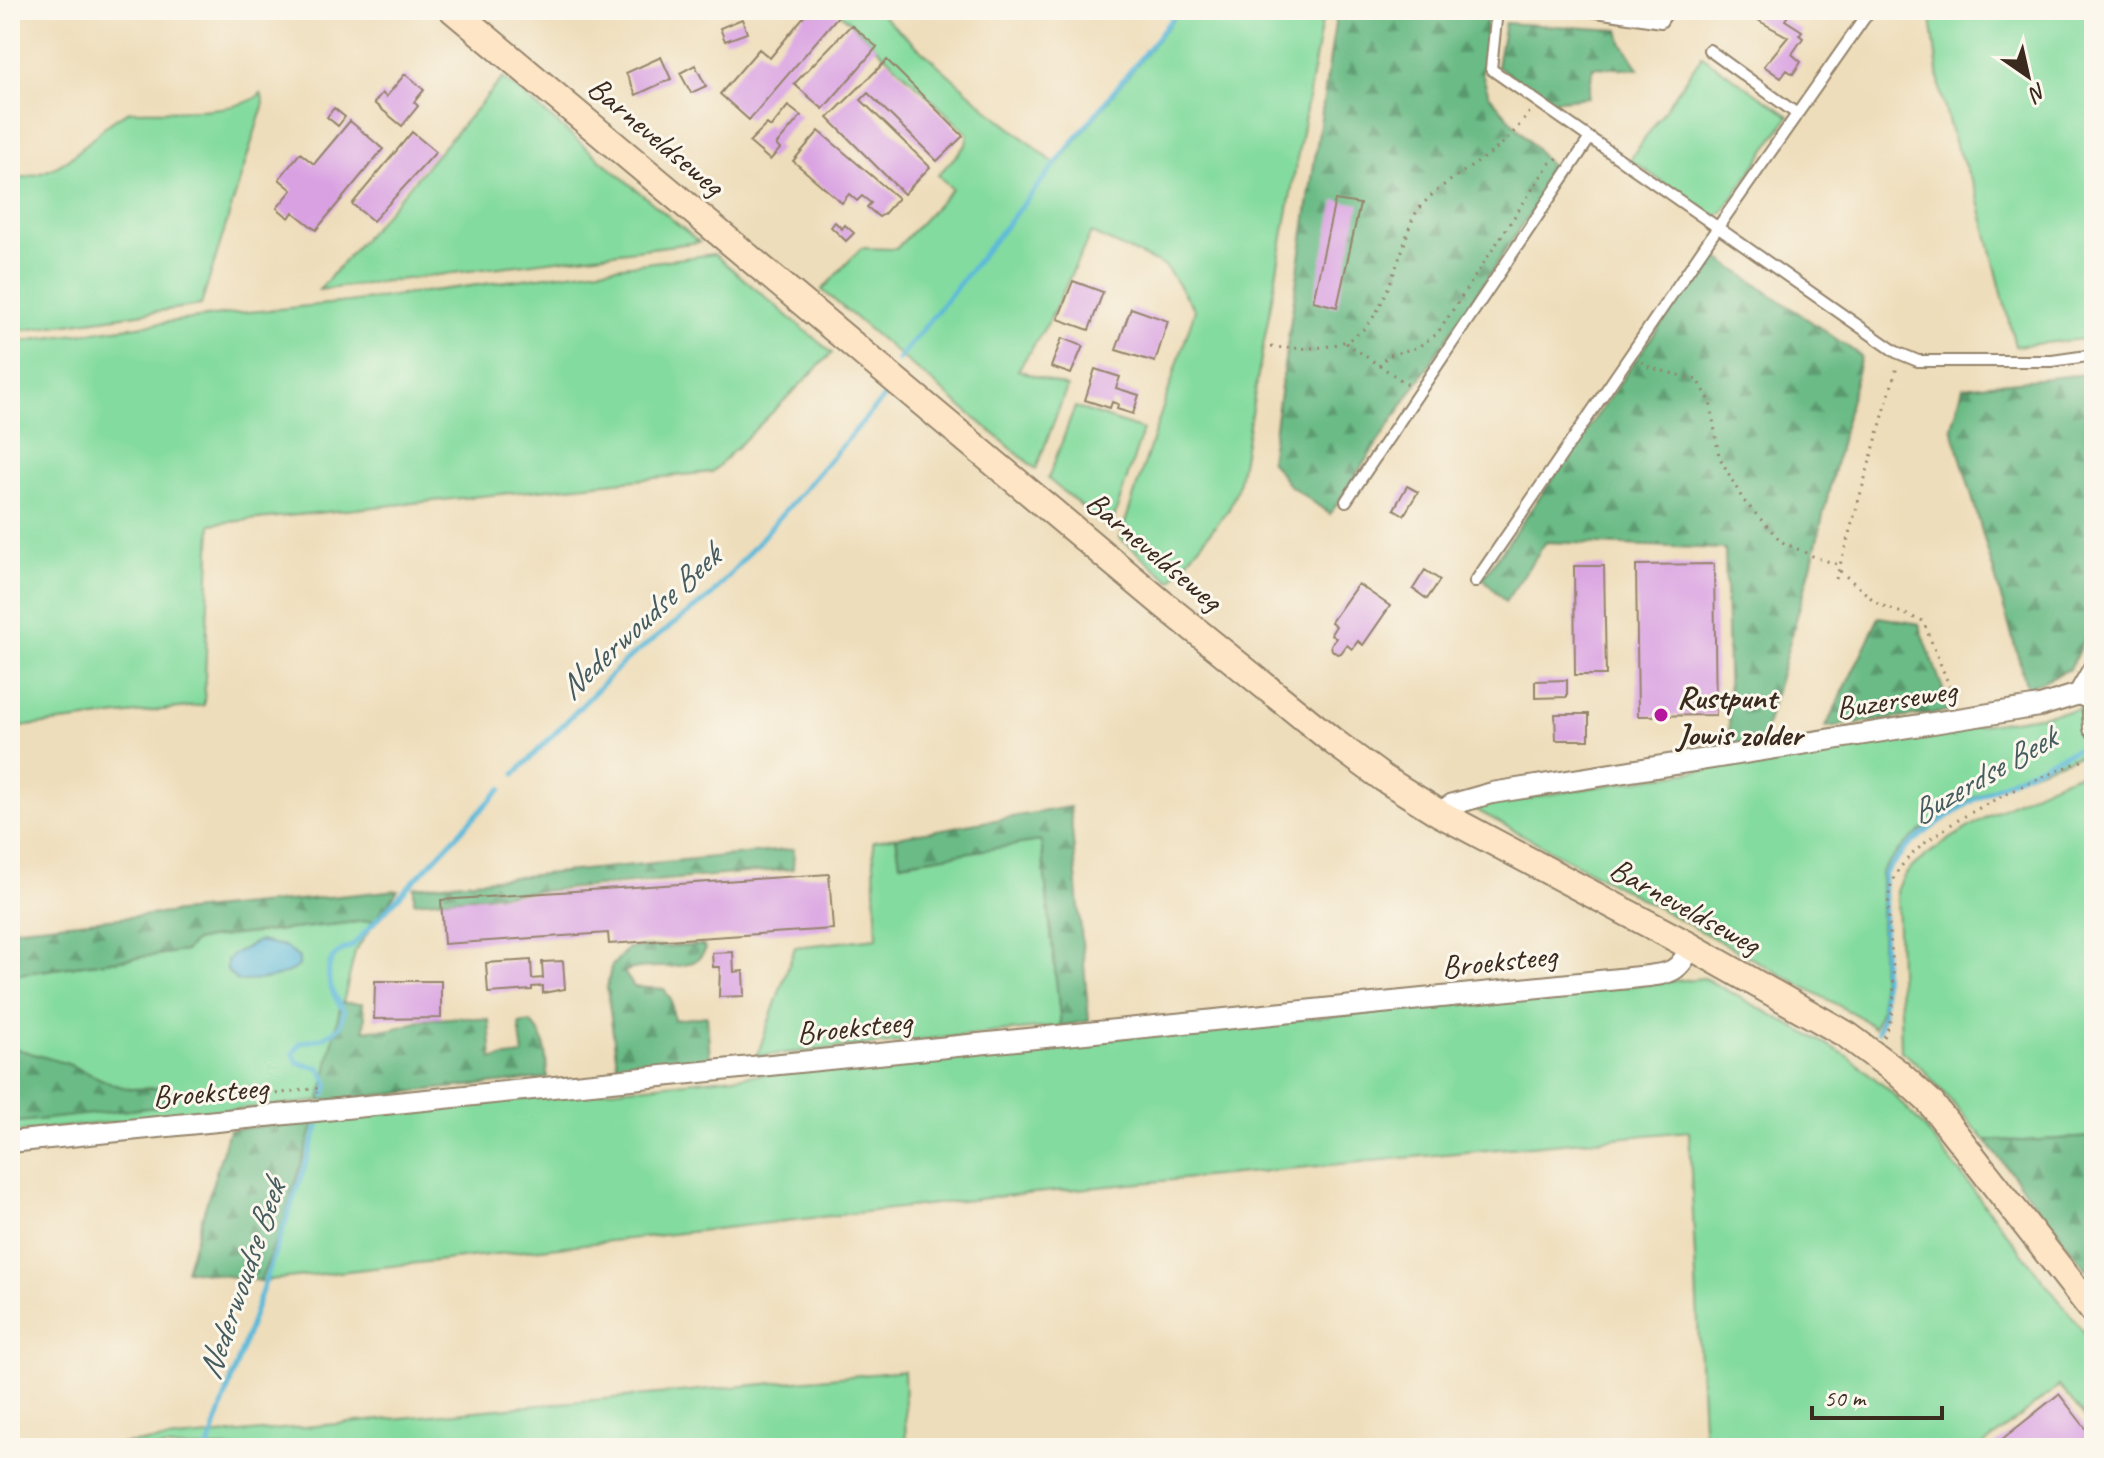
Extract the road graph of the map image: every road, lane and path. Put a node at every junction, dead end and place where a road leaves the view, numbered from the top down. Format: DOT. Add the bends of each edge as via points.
graph roads {
  1 [pos="453,10"];
  2 [pos="1497,10"];
  3 [pos="1584,10"];
  4 [pos="1669,10"];
  5 [pos="1870,10"];
  6 [pos="1709,50"];
  7 [pos="1538,102"];
  8 [pos="1797,114"];
  9 [pos="1580,131"];
  10 [pos="1590,138"];
  11 [pos="1718,227"];
  12 [pos="1346,343"];
  13 [pos="1271,347"];
  14 [pos="1631,354"];
  15 [pos="1901,354"];
  16 [pos="2094,355"];
  17 [pos="1379,366"];
  18 [pos="1419,392"];
  19 [pos="1346,501"];
  20 [pos="1840,567"];
  21 [pos="1836,579"];
  22 [pos="1475,582"];
  23 [pos="2094,668"];
  24 [pos="2079,694"];
  25 [pos="1963,719"];
  26 [pos="2094,728"];
  27 [pos="2094,756"];
  28 [pos="1439,813"];
  29 [pos="1690,946"];
  30 [pos="1870,1060"];
  31 [pos="10,1142"];
  32 [pos="2094,1312"];
  1 -- 28 [label="main road, Barneveldseweg" via="1175,614 1334,742"];
  2 -- 7 [label="lane" via="1491,69"];
  3 -- 4 [label="lane" via="1661,22"];
  5 -- 8 [label="lane"];
  6 -- 8 [label="lane"];
  7 -- 9 [label="lane"];
  7 -- 12 [label="path" via="1506,141 1442,185 1416,214 1376,313"];
  8 -- 11 [label="lane"];
  9 -- 10 [label="lane"];
  9 -- 17 [label="path" via="1569,151 1549,164 1437,334 1418,347 1387,356"];
  10 -- 11 [label="lane"];
  10 -- 18 [label="lane"];
  11 -- 14 [label="lane"];
  11 -- 15 [label="lane"];
  12 -- 13 [label="path" via="1308,350"];
  12 -- 17 [label="path"];
  14 -- 20 [label="path" via="1651,368 1698,380 1710,401 1719,456 1743,500 1782,542"];
  14 -- 22 [label="lane"];
  15 -- 16 [label="lane" via="1918,361 2052,361"];
  15 -- 20 [label="path"];
  17 -- 18 [label="path"];
  18 -- 19 [label="lane"];
  20 -- 21 [label="path"];
  20 -- 25 [label="path" via="1878,604 1923,621"];
  23 -- 24 [label="street"];
  24 -- 25 [label="street, Buzerseweg"];
  24 -- 26 [label="street" via="2092,700"];
  25 -- 28 [label="street, Buzerseweg" via="1492,793"];
  27 -- 30 [label="path" via="1970,814 1916,848 1901,866 1888,904 1890,1027"];
  28 -- 29 [label="main road, Barneveldseweg"];
  29 -- 30 [label="main road, Barneveldseweg" via="1847,1035"];
  29 -- 31 [label="street, Broeksteeg" via="1676,970 1665,974"];
  30 -- 32 [label="main road, Barneveldseweg" via="1930,1102"];
}
